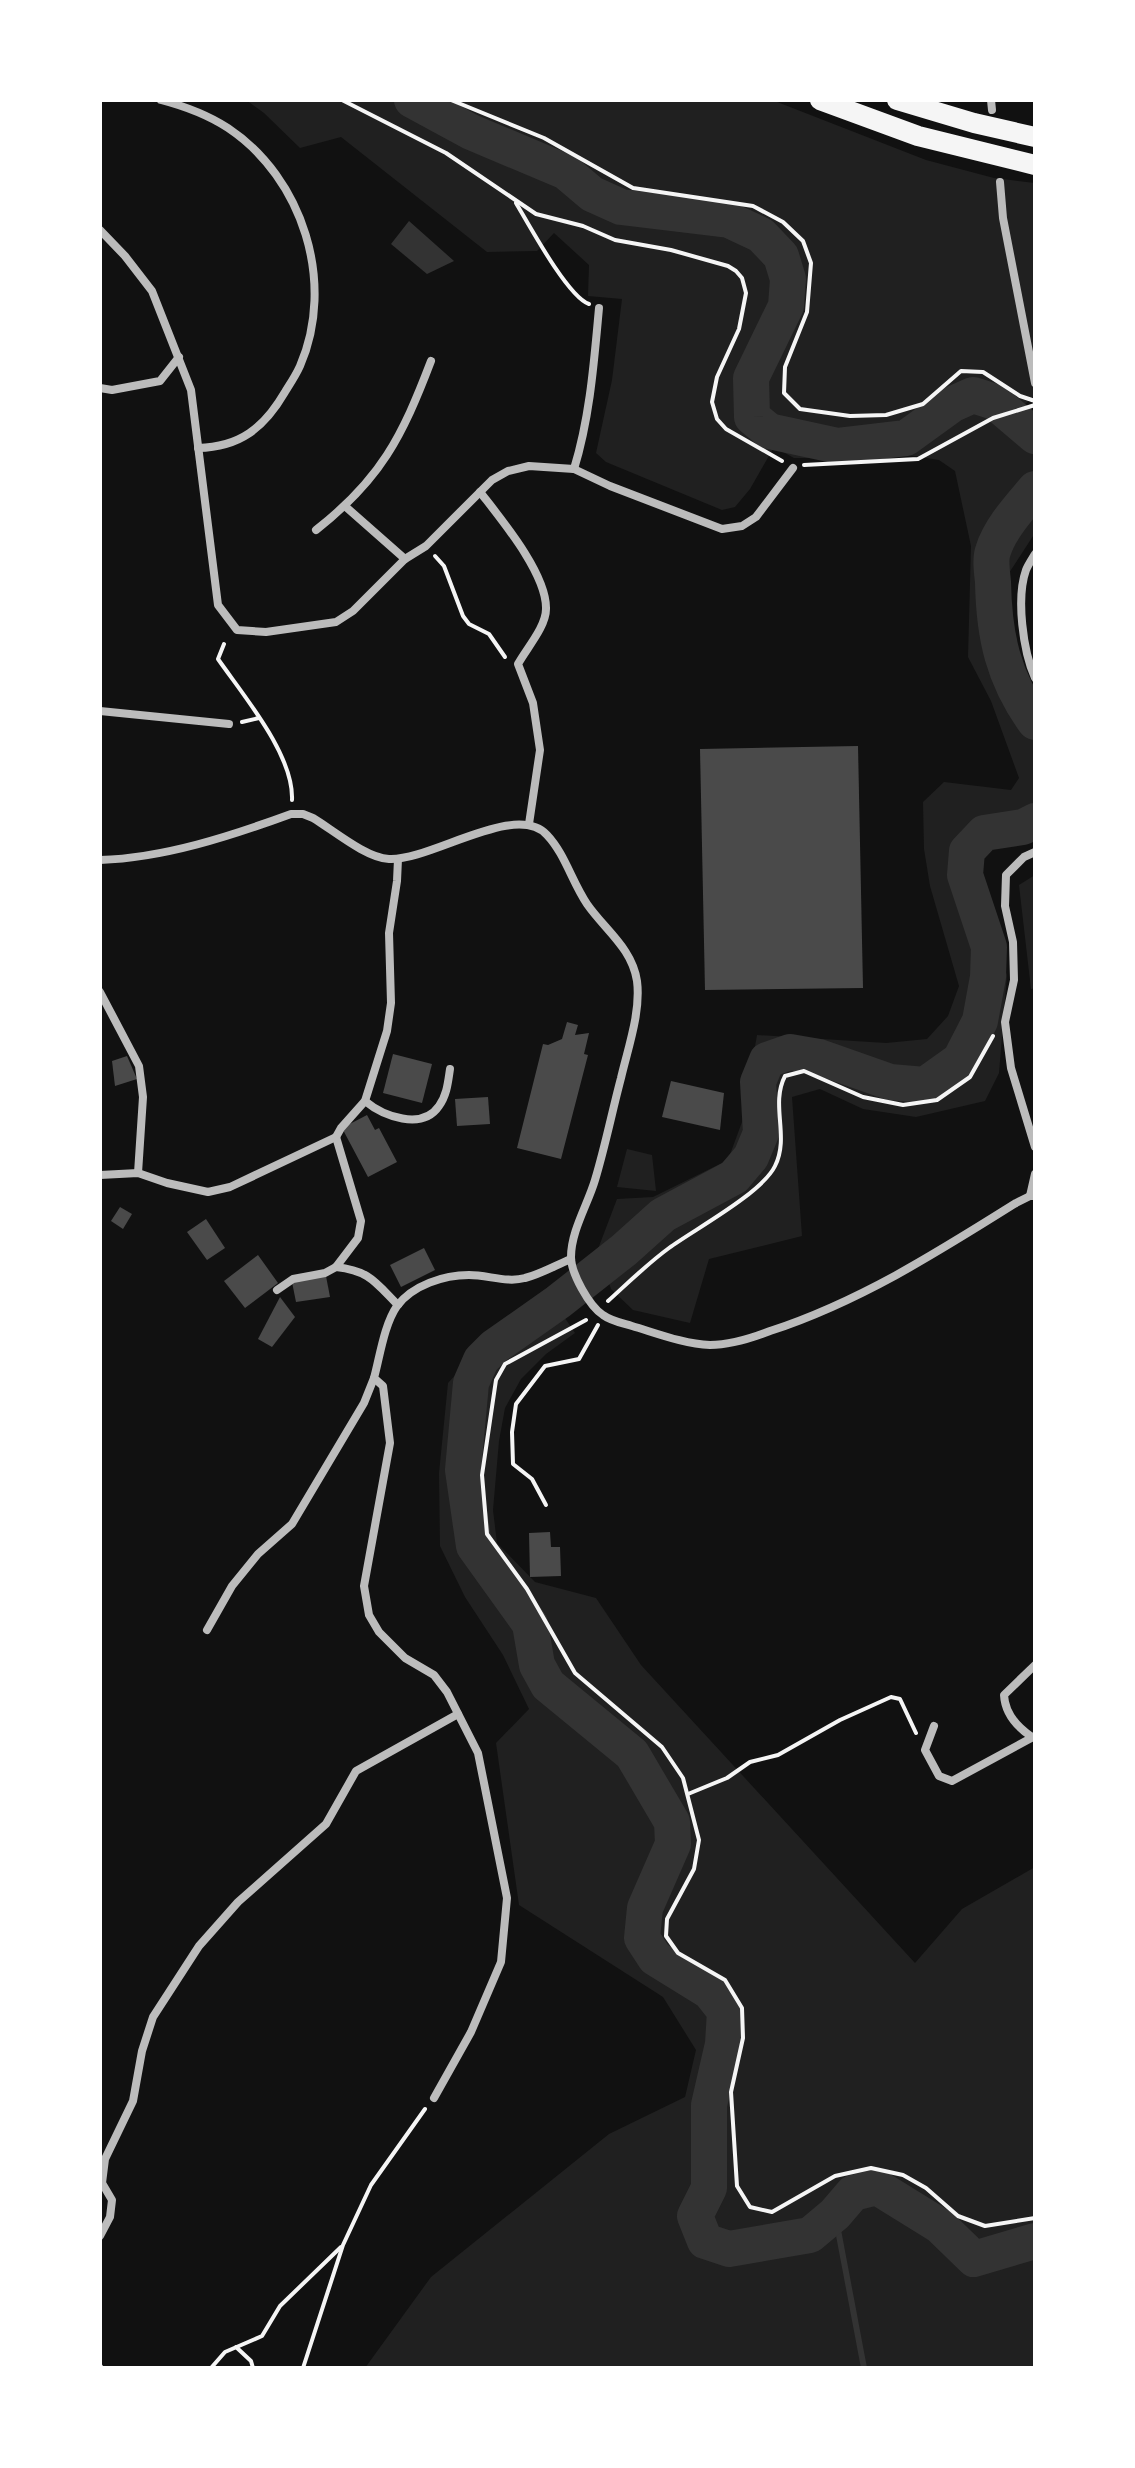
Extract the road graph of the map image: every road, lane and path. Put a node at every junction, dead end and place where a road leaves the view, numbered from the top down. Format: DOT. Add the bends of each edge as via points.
graph roads {
  1 [pos="161,100"];
  2 [pos="342,100"];
  3 [pos="451,100"];
  4 [pos="820,100"];
  5 [pos="897,100"];
  6 [pos="1035,137"];
  7 [pos="1035,165"];
  8 [pos="1000,182"];
  9 [pos="514,201"];
  10 [pos="100,230"];
  11 [pos="599,308"];
  12 [pos="179,357"];
  13 [pos="431,361"];
  14 [pos="1035,383"];
  15 [pos="100,388"];
  16 [pos="1035,403"];
  17 [pos="198,448"];
  18 [pos="793,468"];
  19 [pos="574,469"];
  20 [pos="480,492"];
  21 [pos="346,507"];
  22 [pos="316,530"];
  23 [pos="426,546"];
  24 [pos="1035,554"];
  25 [pos="405,559"];
  26 [pos="224,644"];
  27 [pos="518,664"];
  28 [pos="1035,678"];
  29 [pos="100,711"];
  30 [pos="229,724"];
  31 [pos="291,814"];
  32 [pos="529,824"];
  33 [pos="1035,852"];
  34 [pos="398,859"];
  35 [pos="100,860"];
  36 [pos="100,992"];
  37 [pos="1005,1022"];
  38 [pos="450,1069"];
  39 [pos="365,1101"];
  40 [pos="336,1137"];
  41 [pos="1035,1147"];
  42 [pos="138,1173"];
  43 [pos="1035,1174"];
  44 [pos="100,1175"];
  45 [pos="1033,1196"];
  46 [pos="571,1259"];
  47 [pos="336,1267"];
  48 [pos="277,1290"];
  49 [pos="398,1305"];
  50 [pos="598,1310"];
  51 [pos="374,1378"];
  52 [pos="546,1505"];
  53 [pos="207,1630"];
  54 [pos="1035,1665"];
  55 [pos="458,1714"];
  56 [pos="934,1726"];
  57 [pos="1033,1736"];
  58 [pos="925,1750"];
  59 [pos="688,1794"];
  60 [pos="434,2098"];
  61 [pos="1035,2218"];
  62 [pos="100,2236"];
  63 [pos="343,2245"];
  64 [pos="236,2347"];
  65 [pos="166,2368"];
  66 [pos="176,2368"];
  67 [pos="211,2368"];
  68 [pos="253,2368"];
  69 [pos="303,2368"];
  1 -- 17 [label="street" via="229,128 266,161 306,233 315,275 309,338 300,367 271,417 237,442"];
  2 -- 9 [label="path" via="446,153"];
  3 -- 16 [label="path" via="544,138 633,188 753,206 783,222 803,241 811,263 807,312 785,367 784,393 800,409 886,415 923,404 961,371 983,372"];
  4 -- 7 [label="main road" via="918,136"];
  5 -- 6 [label="main road"];
  8 -- 14 [label="street"];
  9 -- 11 [label="path" via="575,294"];
  9 -- 18 [label="path" via="536,214 615,240 671,250 736,271 746,293 739,329 712,402 726,429"];
  10 -- 12 [label="street" via="152,291"];
  11 -- 19 [label="street"];
  12 -- 15 [label="street" via="160,381"];
  12 -- 17 [label="street" via="191,390"];
  13 -- 21 [label="street" via="391,450"];
  16 -- 18 [label="path" via="918,459"];
  17 -- 25 [label="street" via="218,605 237,630 266,632 336,622"];
  18 -- 19 [label="street" via="756,517 722,529"];
  19 -- 20 [label="street" via="529,466 508,471"];
  20 -- 23 [label="street"];
  20 -- 27 [label="street" via="532,566 543,592 546,611"];
  21 -- 22 [label="street"];
  21 -- 25 [label="street"];
  23 -- 25 [label="street"];
  23 -- 27 [label="path" via="444,566 469,624 489,634 505,657"];
  24 -- 28 [label="street" via="1025,571 1021,606"];
  26 -- 31 [label="path" via="218,659 278,749 292,792"];
  27 -- 32 [label="street" via="533,703 540,750"];
  29 -- 30 [label="street"];
  31 -- 34 [label="street" via="313,818 369,853"];
  31 -- 35 [label="street" via="181,848"];
  32 -- 34 [label="street" via="500,826"];
  32 -- 46 [label="street" via="548,836 588,906 626,950 637,983 632,1030"];
  33 -- 37 [label="street" via="1006,875 1014,980"];
  34 -- 39 [label="street" via="389,933 391,1003"];
  36 -- 42 [label="street" via="139,1066 143,1097"];
  37 -- 41 [label="street" via="1011,1068"];
  37 -- 50 [label="path" via="970,1077 937,1100 903,1105 863,1097 804,1071 785,1076 778,1090 783,1140 775,1167 756,1188 666,1250"];
  38 -- 39 [label="street" via="446,1094 429,1117 399,1119"];
  39 -- 40 [label="street"];
  40 -- 42 [label="street" via="230,1187 208,1192"];
  40 -- 47 [label="street" via="361,1221 358,1238"];
  42 -- 44 [label="street"];
  43 -- 45 [label="street"];
  45 -- 50 [label="street" via="908,1270 760,1335 710,1345 660,1334"];
  46 -- 49 [label="street" via="511,1280 444,1277"];
  46 -- 50 [label="street" via="579,1283"];
  47 -- 48 [label="street" via="293,1279"];
  47 -- 49 [label="street" via="369,1276"];
  49 -- 51 [label="street"];
  50 -- 52 [label="path" via="579,1359 545,1366 516,1404 513,1464 532,1479"];
  50 -- 59 [label="path" via="505,1364 496,1380 482,1475 487,1534 527,1589 575,1673 662,1747"];
  51 -- 53 [label="street" via="292,1524 232,1586"];
  51 -- 55 [label="street" via="383,1386 390,1443 364,1586 369,1615 405,1658 434,1675"];
  54 -- 57 [label="street" via="1004,1695 1004,1706 1020,1729"];
  55 -- 60 [label="street" via="478,1753 507,1898 501,1962 471,2032"];
  55 -- 62 [label="street" via="356,1771 326,1824 238,1902 199,1946 153,2017 133,2101 105,2159 102,2183 112,2200"];
  56 -- 58 [label="street"];
  57 -- 58 [label="street" via="952,1781 939,1776"];
  58 -- 59 [label="path" via="900,1699 891,1697"];
  59 -- 61 [label="path" via="699,1840 694,1869 667,1919 666,1936 678,1953 725,1980 742,2008 743,2038 731,2092 737,2186 750,2207 772,2212 835,2176 871,2168 903,2175 958,2216 985,2226"];
  60 -- 63 [label="path" via="371,2185"];
  63 -- 64 [label="path" via="280,2306 262,2336"];
  63 -- 69 [label="path"];
  64 -- 67 [label="path"];
  64 -- 68 [label="path"];
  65 -- 66 [label="path"];
}
